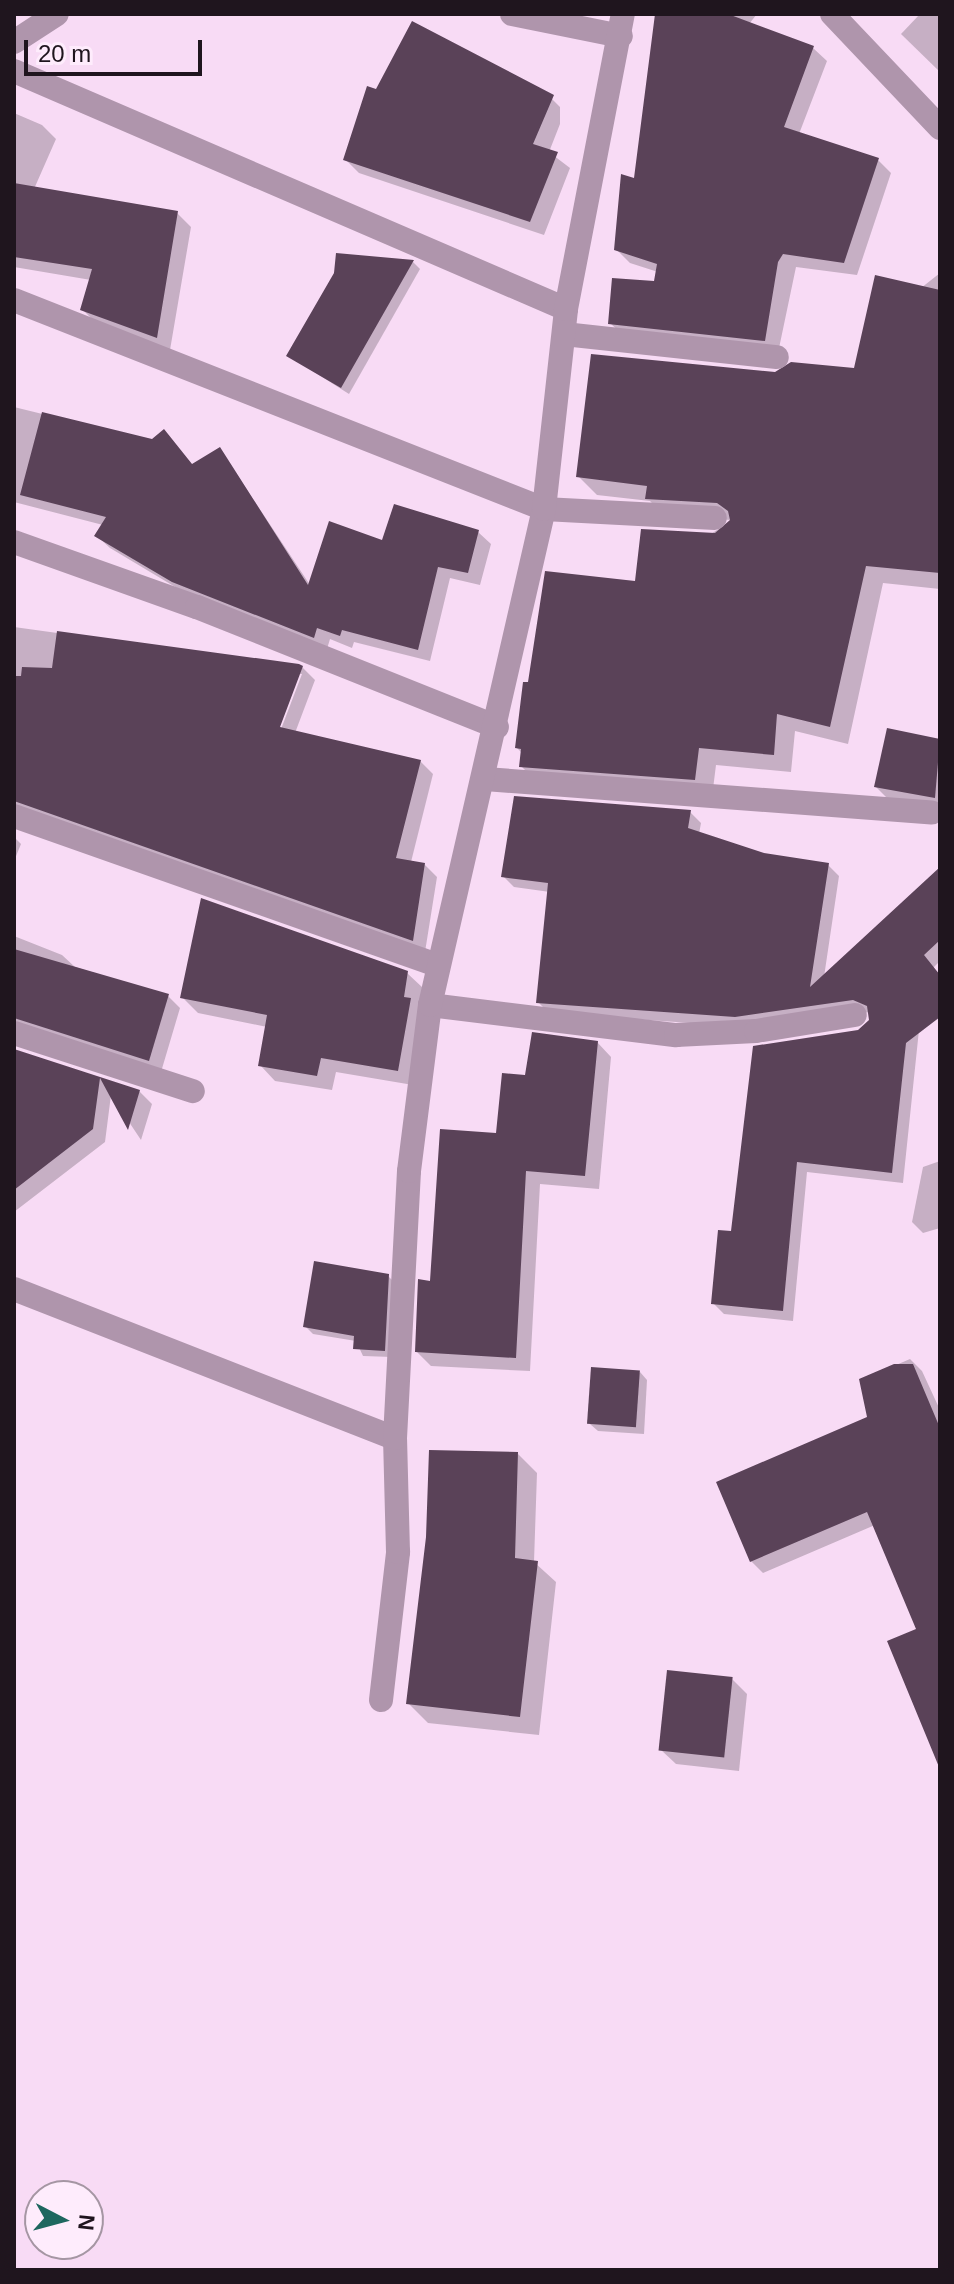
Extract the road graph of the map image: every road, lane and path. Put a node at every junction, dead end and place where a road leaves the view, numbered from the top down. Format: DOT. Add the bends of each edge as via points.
graph roads {
  1 [pos="57,14"];
  2 [pos="512,14"];
  3 [pos="832,14"];
  4 [pos="622,25"];
  5 [pos="14,42"];
  6 [pos="14,71"];
  7 [pos="940,128"];
  8 [pos="14,300"];
  9 [pos="566,309"];
  10 [pos="564,334"];
  11 [pos="777,357"];
  12 [pos="544,509"];
  13 [pos="715,518"];
  14 [pos="14,542"];
  15 [pos="497,727"];
  16 [pos="485,779"];
  17 [pos="932,813"];
  18 [pos="14,816"];
  19 [pos="436,965"];
  20 [pos="430,1005"];
  21 [pos="855,1015"];
  22 [pos="14,1033"];
  23 [pos="193,1091"];
  24 [pos="14,1289"];
  25 [pos="395,1438"];
  26 [pos="381,1700"];
  1 -- 5 [label="street"];
  2 -- 4 [label="street"];
  3 -- 7 [label="street"];
  4 -- 9 [label="street"];
  6 -- 9 [label="street"];
  8 -- 12 [label="street"];
  9 -- 10 [label="street"];
  10 -- 11 [label="street"];
  10 -- 12 [label="street"];
  12 -- 13 [label="street"];
  12 -- 15 [label="street"];
  14 -- 15 [label="street" via="197,607"];
  15 -- 16 [label="street"];
  16 -- 17 [label="street"];
  16 -- 19 [label="street"];
  18 -- 19 [label="street"];
  19 -- 20 [label="street"];
  20 -- 21 [label="street" via="676,1035 756,1031"];
  20 -- 25 [label="street" via="409,1171"];
  22 -- 23 [label="street"];
  24 -- 25 [label="street"];
  25 -- 26 [label="street" via="398,1552"];
}
